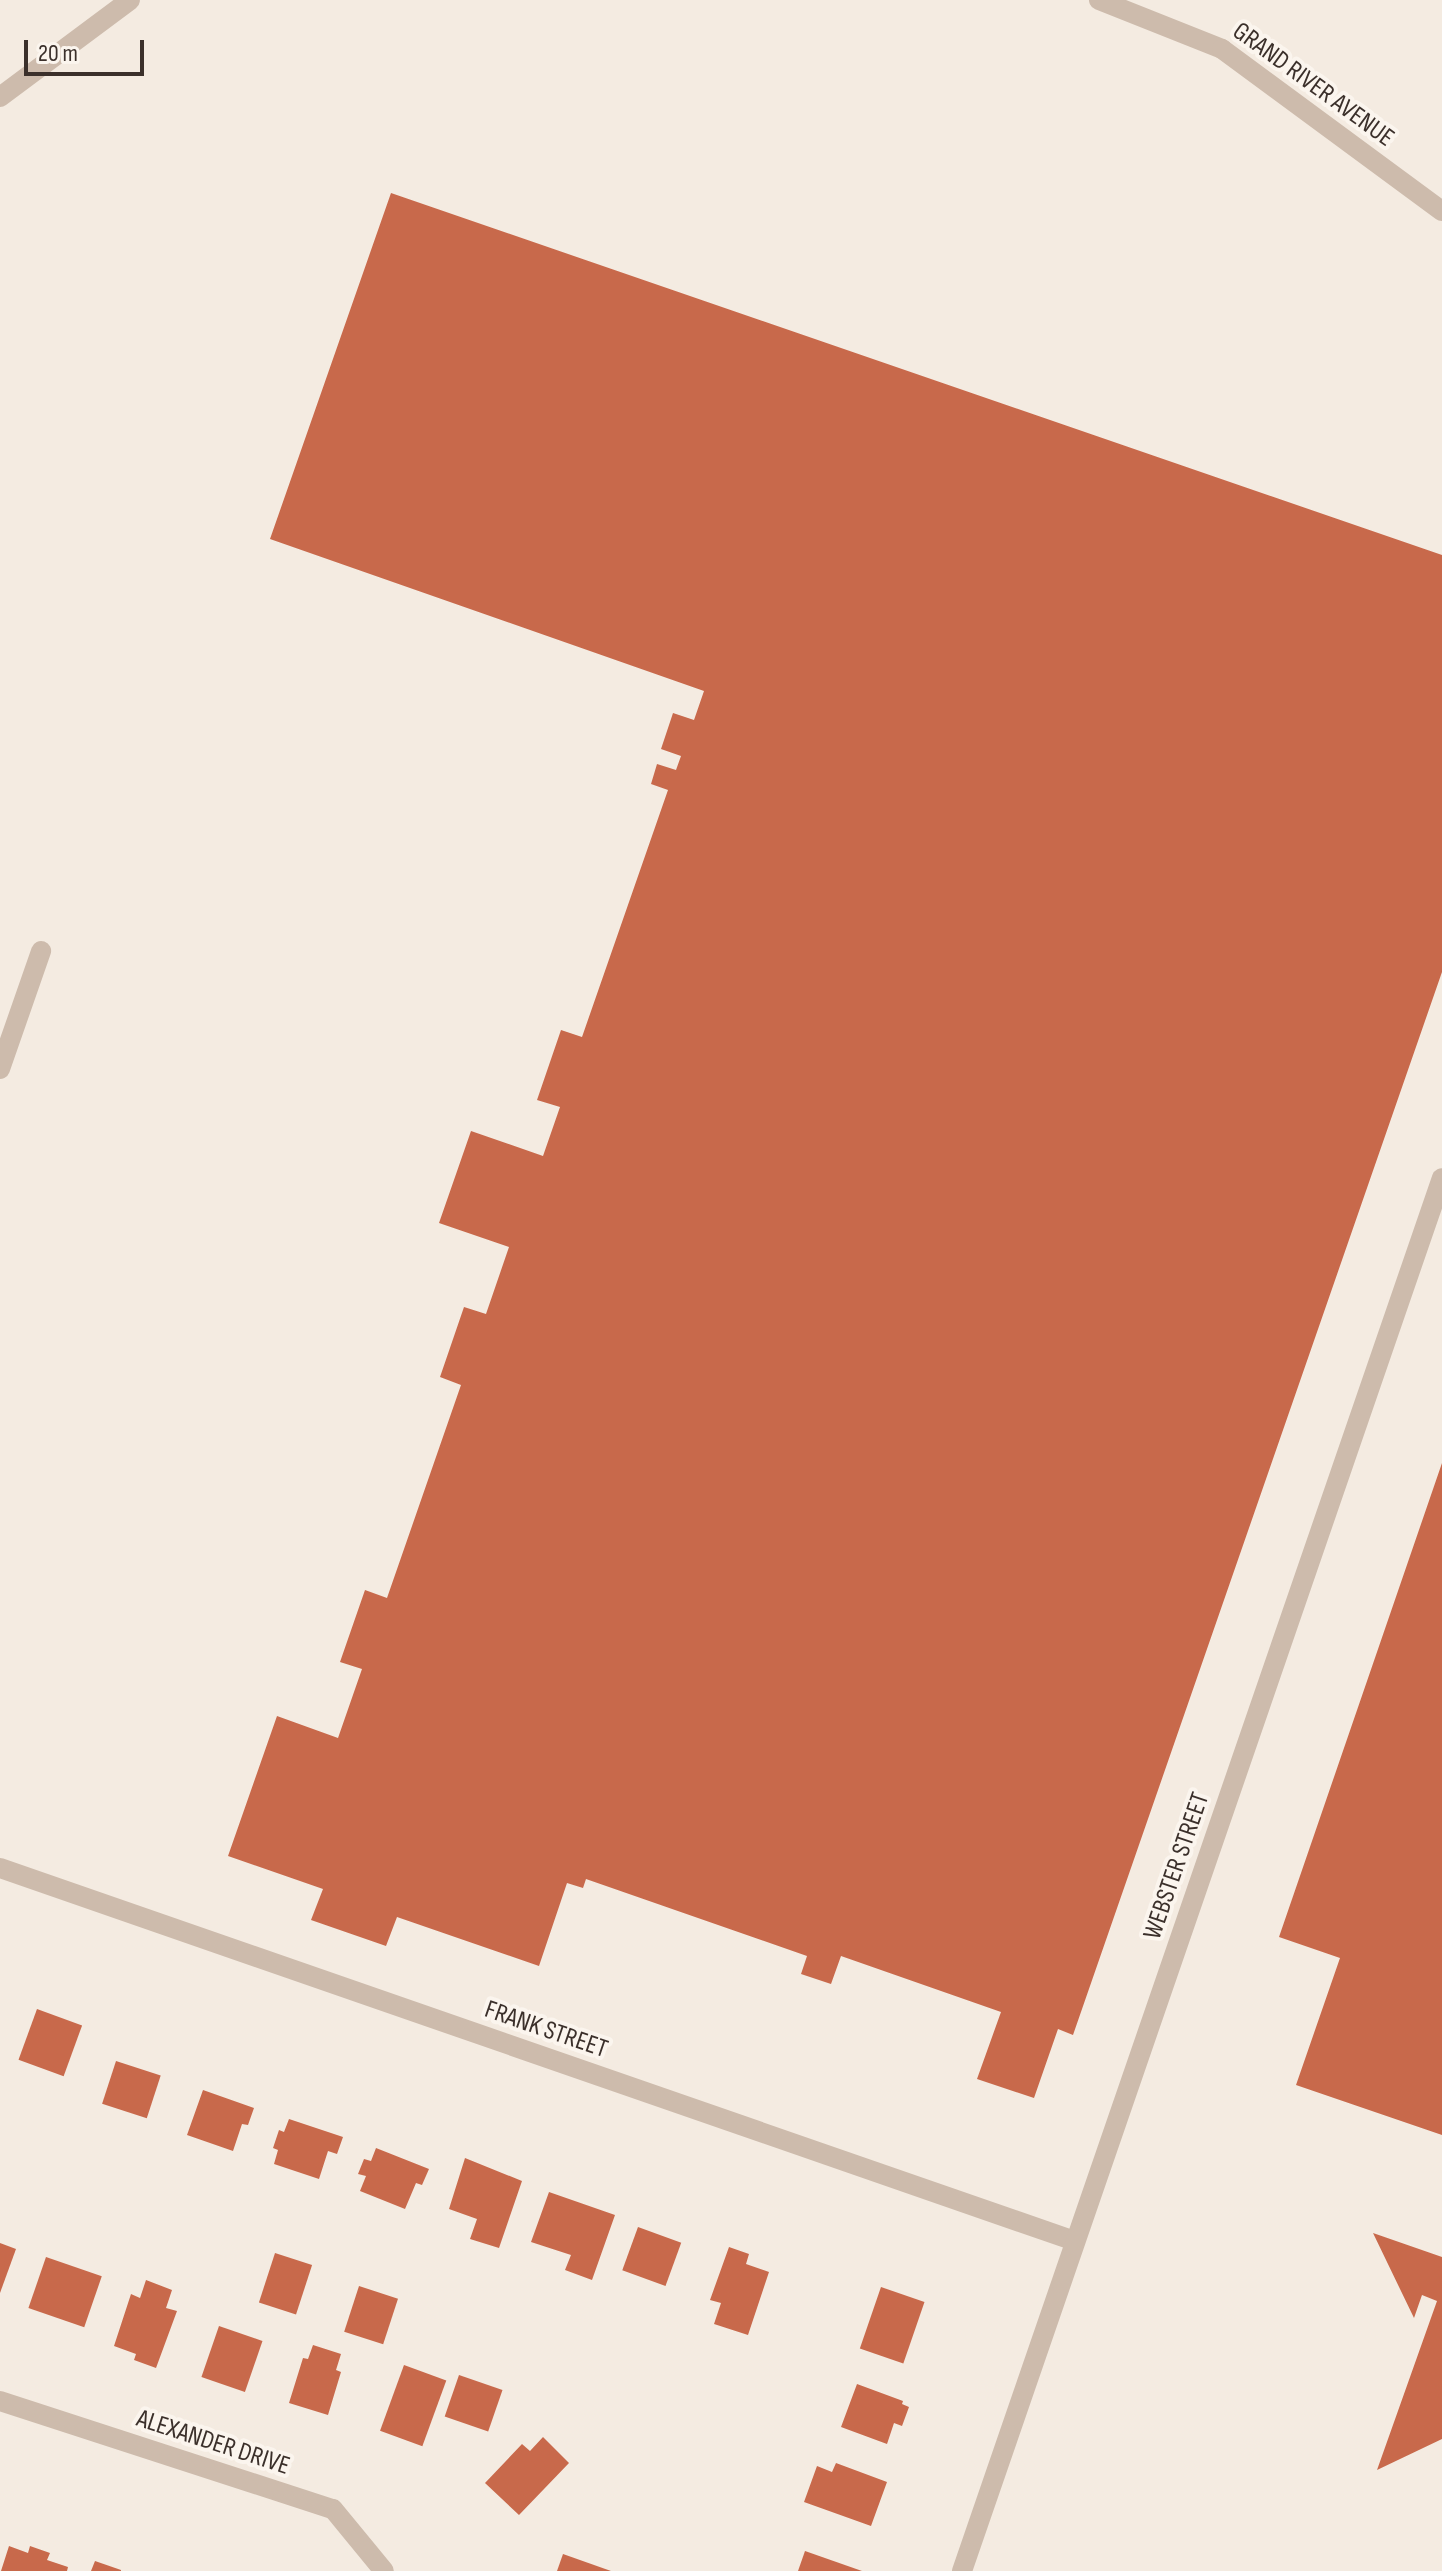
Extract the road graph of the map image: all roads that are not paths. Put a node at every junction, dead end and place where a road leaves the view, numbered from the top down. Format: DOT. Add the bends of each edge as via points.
graph roads {
  1 [pos="130,0"];
  2 [pos="1099,0"];
  3 [pos="0,97"];
  4 [pos="1442,211"];
  5 [pos="41,951"];
  6 [pos="0,1069"];
  7 [pos="1442,1178"];
  8 [pos="0,1868"];
  9 [pos="1075,2241"];
  10 [pos="0,2401"];
  11 [pos="384,2571"];
  12 [pos="962,2571"];
  1 -- 3 [label="street"];
  2 -- 4 [label="street, GRAND RIVER AVENUE" via="1222,49"];
  5 -- 6 [label="street"];
  7 -- 9 [label="street, WEBSTER STREET"];
  8 -- 9 [label="street, FRANK STREET"];
  9 -- 12 [label="street, WEBSTER STREET"];
  10 -- 11 [label="street, ALEXANDER DRIVE" via="333,2509"];
}
